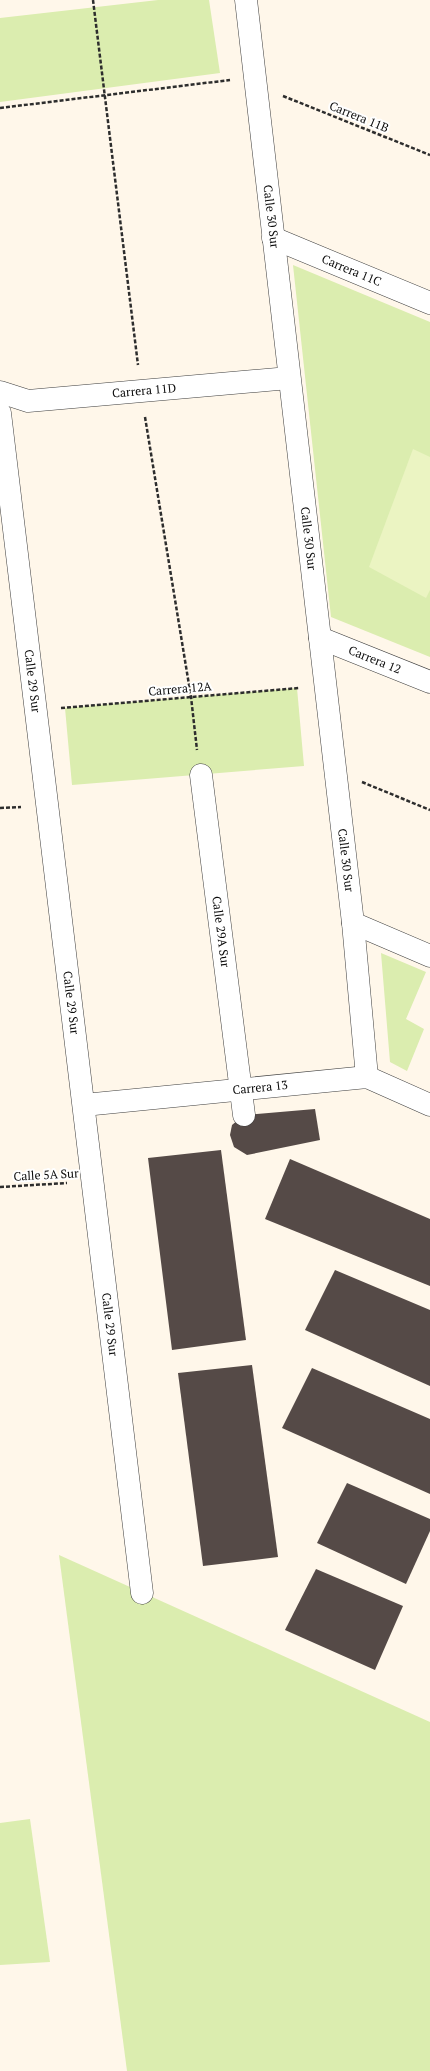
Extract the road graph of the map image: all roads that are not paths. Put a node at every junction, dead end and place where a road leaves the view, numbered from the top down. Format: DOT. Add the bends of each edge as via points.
graph roads {
  1 [pos="246,0"];
  2 [pos="273,238"];
  3 [pos="430,303"];
  4 [pos="290,378"];
  5 [pos="0,392"];
  6 [pos="0,413"];
  7 [pos="320,638"];
  8 [pos="430,682"];
  9 [pos="201,775"];
  10 [pos="353,923"];
  11 [pos="430,956"];
  12 [pos="367,1077"];
  13 [pos="241,1090"];
  14 [pos="84,1105"];
  15 [pos="430,1105"];
  16 [pos="244,1115"];
  17 [pos="142,1593"];
  1 -- 2 [label="street, Calle 30 Sur"];
  2 -- 3 [label="street, Carrera 11C"];
  2 -- 4 [label="street, Calle 30 Sur"];
  4 -- 5 [label="street, Carrera 11D" via="28,401"];
  4 -- 7 [label="street, Calle 30 Sur"];
  6 -- 14 [label="street, Calle 29 Sur"];
  7 -- 8 [label="street, Carrera 12"];
  7 -- 10 [label="street, Calle 30 Sur"];
  9 -- 13 [label="street, Calle 29A Sur"];
  10 -- 11 [label="street"];
  10 -- 12 [label="street, Calle 30 Sur"];
  12 -- 13 [label="street, Carrera 13"];
  12 -- 15 [label="street, Carrera 13"];
  13 -- 14 [label="street, Carrera 13"];
  13 -- 16 [label="street, Calle 29A Sur"];
  14 -- 17 [label="street, Calle 29 Sur"];
}
